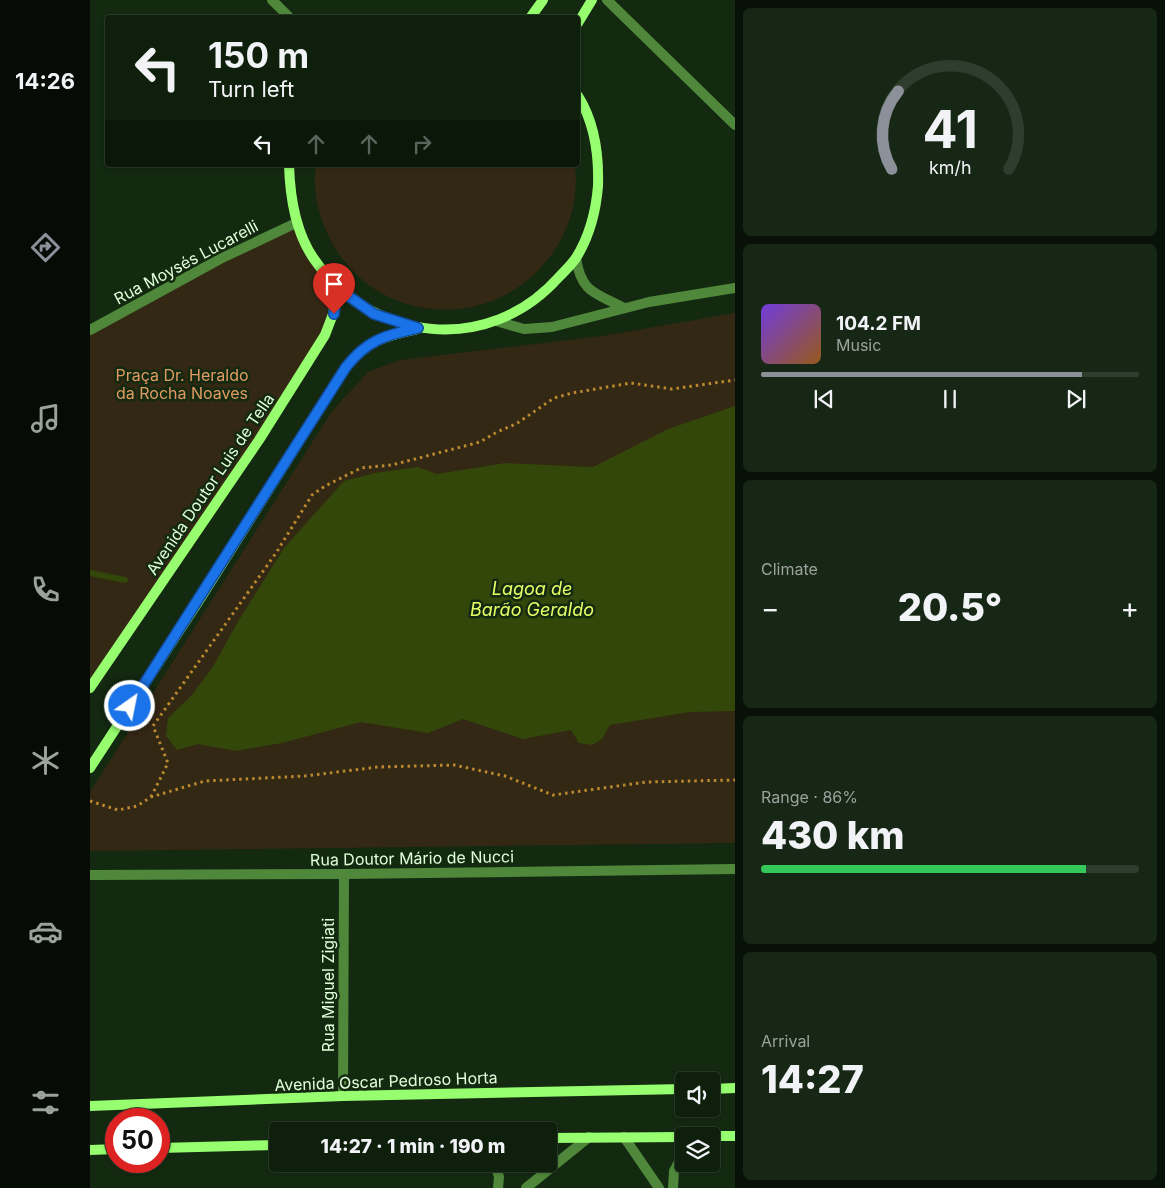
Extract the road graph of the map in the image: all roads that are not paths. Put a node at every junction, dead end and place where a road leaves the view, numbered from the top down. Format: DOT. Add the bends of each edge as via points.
graph roads {
  1 [pos="272,0"];
  2 [pos="543,0"];
  3 [pos="592,0"];
  4 [pos="607,0"];
  5 [pos="287,15"];
  6 [pos="532,15"];
  7 [pos="580,20"];
  8 [pos="580,100"];
  9 [pos="735,125"];
  10 [pos="289,167"];
  11 [pos="296,223"];
  12 [pos="576,258"];
  13 [pos="337,288"];
  14 [pos="735,288"];
  15 [pos="624,308"];
  16 [pos="496,321"];
  17 [pos="418,328"];
  18 [pos="90,330"];
  19 [pos="90,688"];
  20 [pos="90,768"];
  21 [pos="735,868"];
  22 [pos="344,874"];
  23 [pos="90,875"];
  24 [pos="735,1088"];
  25 [pos="675,1089"];
  26 [pos="720,1089"];
  27 [pos="343,1096"];
  28 [pos="90,1106"];
  29 [pos="720,1136"];
  30 [pos="735,1136"];
  31 [pos="589,1137"];
  32 [pos="624,1137"];
  33 [pos="675,1137"];
  34 [pos="557,1138"];
  35 [pos="269,1145"];
  36 [pos="170,1148"];
  37 [pos="93,1150"];
  38 [pos="90,1159"];
  39 [pos="675,1169"];
  40 [pos="497,1172"];
  41 [pos="498,1188"];
  42 [pos="526,1188"];
  43 [pos="659,1188"];
  44 [pos="673,1188"];
  1 -- 5 [label="street"];
  2 -- 6 [label="main road"];
  3 -- 7 [label="main road"];
  4 -- 9 [label="street"];
  8 -- 12 [label="main road" via="599,158 596,210"];
  10 -- 11 [label="main road" via="290,195"];
  11 -- 13 [label="main road" via="313,258"];
  11 -- 18 [label="street, Rua Moysés Lucarelli" via="220,259"];
  12 -- 15 [label="street" via="582,282 588,290"];
  12 -- 16 [label="main road" via="541,296"];
  13 -- 17 [label="main road" via="374,314"];
  13 -- 19 [label="main road, Avenida Doutor Luis de Tella" via="334,314 325,335 253,448"];
  14 -- 15 [label="street"];
  15 -- 16 [label="street" via="552,327 524,328"];
  16 -- 17 [label="main road" via="458,330"];
  17 -- 20 [label="main road" via="384,336 358,352 346,367"];
  21 -- 22 [label="street, Rua Doutor Mário de Nucci"];
  22 -- 23 [label="street, Rua Doutor Mário de Nucci"];
  22 -- 27 [label="street, Rua Miguel Zigiati"];
  24 -- 26 [label="main road"];
  25 -- 27 [label="main road, Avenida Oscar Pedroso Horta"];
  27 -- 28 [label="main road, Avenida Oscar Pedroso Horta"];
  29 -- 30 [label="main road"];
  31 -- 32 [label="main road"];
  31 -- 34 [label="main road"];
  31 -- 42 [label="street"];
  32 -- 33 [label="main road"];
  32 -- 43 [label="street"];
  35 -- 36 [label="main road"];
  37 -- 38 [label="main road"];
  39 -- 44 [label="street"];
  40 -- 41 [label="street"];
}
